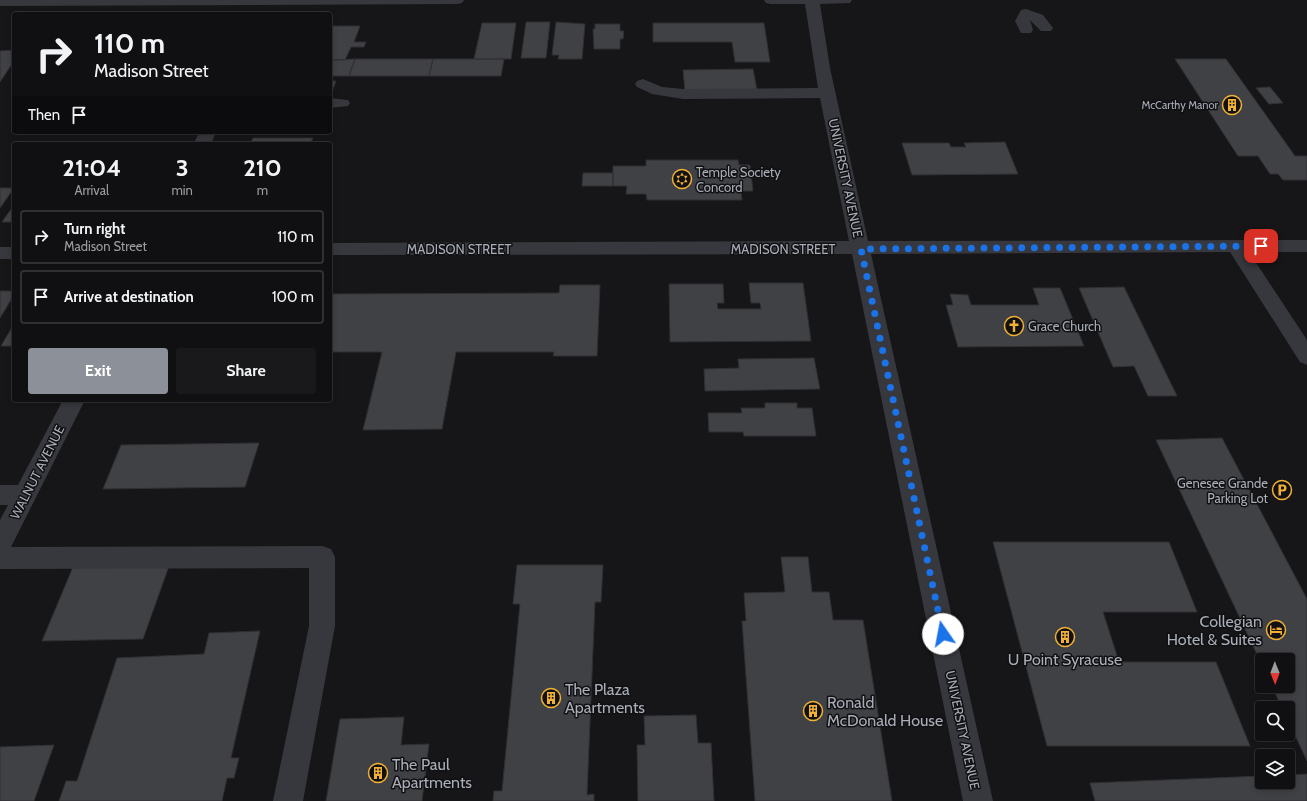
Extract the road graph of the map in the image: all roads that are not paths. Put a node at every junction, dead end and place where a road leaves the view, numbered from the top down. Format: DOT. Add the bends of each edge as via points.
graph roads {
  1 [pos="427,0"];
  2 [pos="457,0"];
  3 [pos="771,0"];
  4 [pos="789,0"];
  5 [pos="796,0"];
  6 [pos="812,0"];
  7 [pos="845,0"];
  8 [pos="0,2"];
  9 [pos="274,5"];
  10 [pos="1046,28"];
  11 [pos="1026,30"];
  12 [pos="643,84"];
  13 [pos="828,93"];
  14 [pos="1307,246"];
  15 [pos="1236,247"];
  16 [pos="332,249"];
  17 [pos="861,249"];
  18 [pos="0,253"];
  19 [pos="12,253"];
  20 [pos="1307,357"];
  21 [pos="73,402"];
  22 [pos="0,495"];
  23 [pos="25,495"];
  24 [pos="0,544"];
  25 [pos="0,558"];
  26 [pos="288,801"];
  27 [pos="978,801"];
  1 -- 2 [label="street"];
  1 -- 9 [label="street"];
  3 -- 4 [label="street"];
  5 -- 6 [label="street"];
  6 -- 7 [label="street"];
  6 -- 13 [label="street, UNIVERSITY AVENUE"];
  8 -- 9 [label="street"];
  10 -- 11 [label="street" via="1038,18 1026,13 1022,21"];
  12 -- 13 [label="street" via="658,91 682,94"];
  13 -- 17 [label="street, UNIVERSITY AVENUE"];
  14 -- 15 [label="street, MADISON STREET"];
  15 -- 17 [label="street, MADISON STREET"];
  15 -- 20 [label="street"];
  16 -- 17 [label="street, MADISON STREET"];
  17 -- 27 [label="street, UNIVERSITY AVENUE"];
  18 -- 19 [label="street"];
  21 -- 23 [label="street, WALNUT AVENUE"];
  22 -- 23 [label="street"];
  23 -- 24 [label="street, WALNUT AVENUE"];
  25 -- 26 [label="street" via="322,557 322,626"];
}
